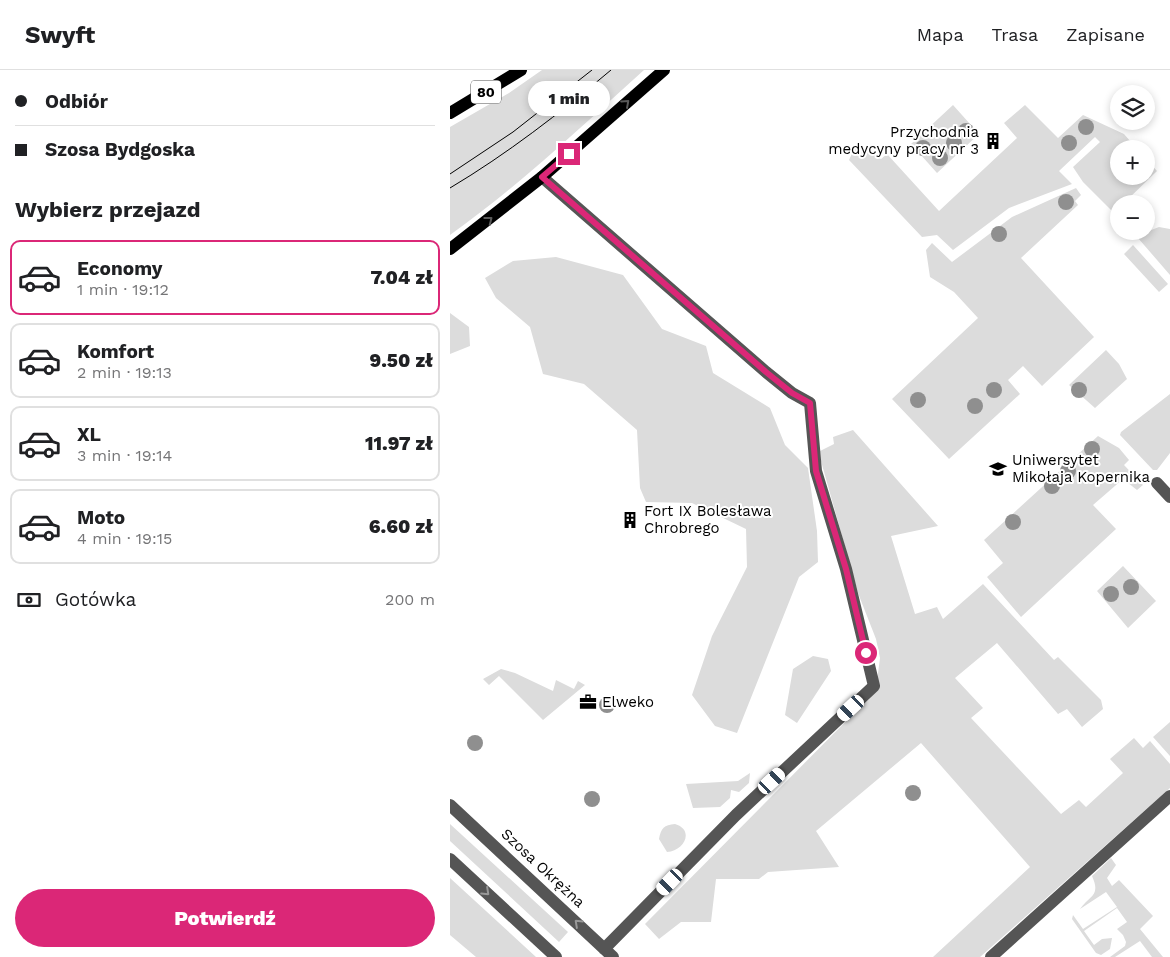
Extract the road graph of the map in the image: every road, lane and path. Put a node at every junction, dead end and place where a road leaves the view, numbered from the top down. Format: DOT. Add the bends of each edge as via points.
graph roads {
  1 [pos="521,70"];
  2 [pos="664,70"];
  3 [pos="450,113"];
  4 [pos="542,177"];
  5 [pos="450,249"];
  6 [pos="1156,483"];
  7 [pos="1170,498"];
  8 [pos="1170,796"];
  9 [pos="450,805"];
  10 [pos="450,859"];
  11 [pos="608,953"];
  12 [pos="556,957"];
  13 [pos="991,957"];
  1 -- 3 [label="main road, 80"];
  4 -- 2 [label="main road, one-way"];
  5 -- 4 [label="main road, one-way"];
  4 -- 11 [label="street" via="785,388 810,403 816,471 846,569 874,686 736,815"];
  6 -- 7 [label="street"];
  8 -- 13 [label="street"];
  11 -- 9 [label="street, Szosa Okrężna, one-way"];
  10 -- 12 [label="street, one-way"];
}
